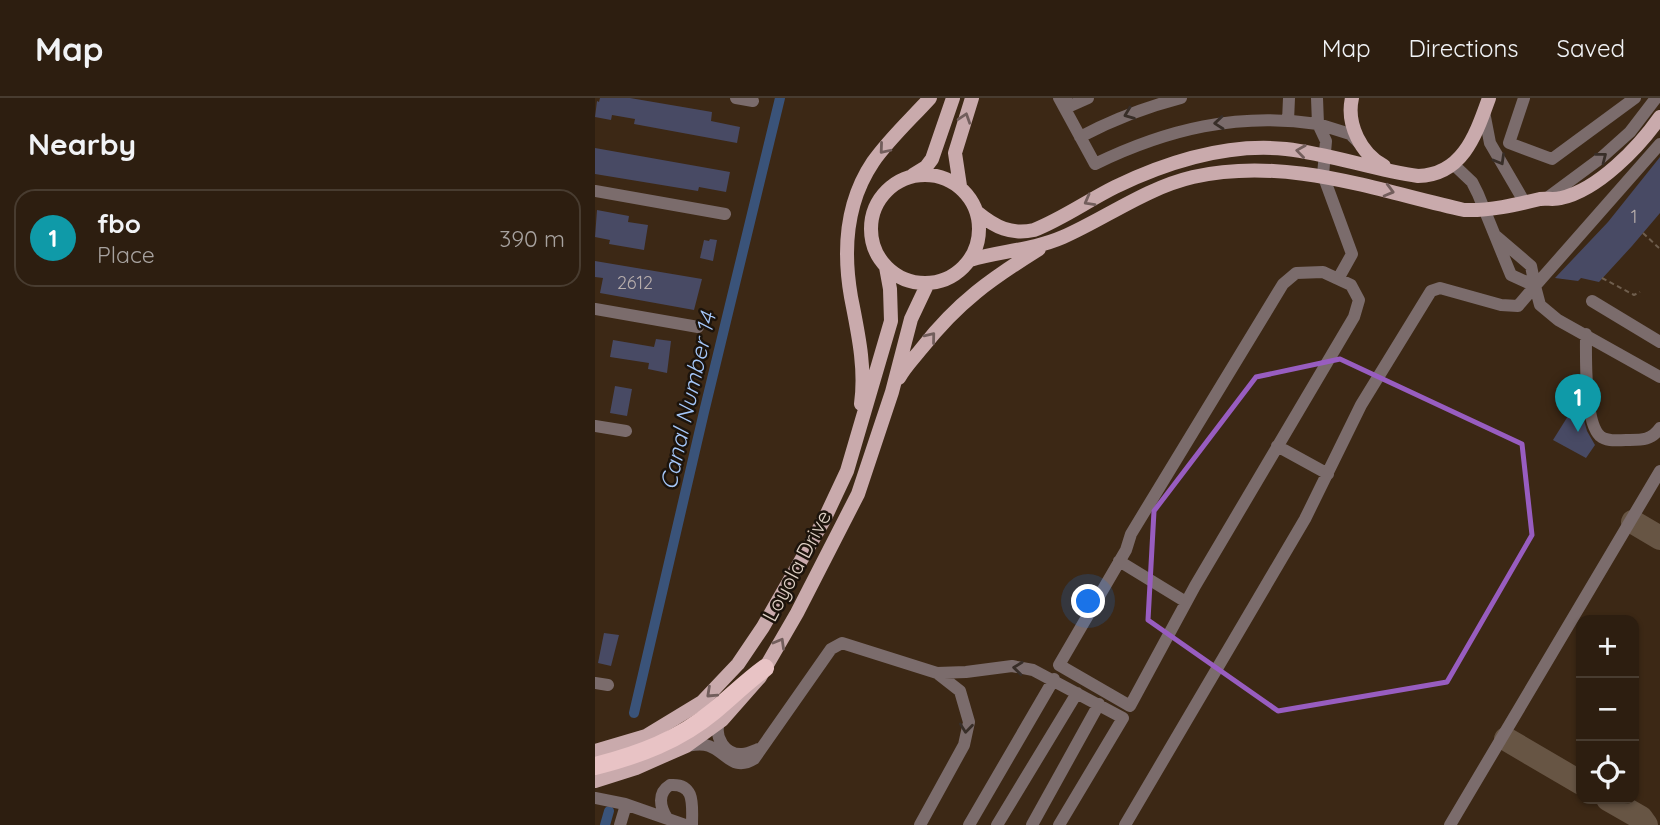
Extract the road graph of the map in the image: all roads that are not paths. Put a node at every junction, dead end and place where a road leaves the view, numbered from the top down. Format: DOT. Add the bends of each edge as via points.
graph roads {
  1 [pos="736,98"];
  2 [pos="930,98"];
  3 [pos="953,98"];
  4 [pos="972,98"];
  5 [pos="1062,98"];
  6 [pos="1088,98"];
  7 [pos="1181,98"];
  8 [pos="1289,98"];
  9 [pos="1317,98"];
  10 [pos="1352,98"];
  11 [pos="1488,98"];
  12 [pos="1524,98"];
  13 [pos="1635,98"];
  14 [pos="1656,98"];
  15 [pos="753,101"];
  16 [pos="1483,115"];
  17 [pos="1660,117"];
  18 [pos="1287,121"];
  19 [pos="1318,124"];
  20 [pos="1080,136"];
  21 [pos="1361,144"];
  22 [pos="1660,144"];
  23 [pos="1326,155"];
  24 [pos="1453,164"];
  25 [pos="1391,170"];
  26 [pos="913,175"];
  27 [pos="1323,175"];
  28 [pos="960,186"];
  29 [pos="595,191"];
  30 [pos="1547,198"];
  31 [pos="1525,203"];
  32 [pos="1485,211"];
  33 [pos="978,213"];
  34 [pos="725,214"];
  35 [pos="1494,234"];
  36 [pos="1048,243"];
  37 [pos="970,260"];
  38 [pos="886,267"];
  39 [pos="1338,279"];
  40 [pos="928,284"];
  41 [pos="1535,286"];
  42 [pos="1592,301"];
  43 [pos="595,309"];
  44 [pos="698,327"];
  45 [pos="1586,334"];
  46 [pos="1660,342"];
  47 [pos="1660,377"];
  48 [pos="892,392"];
  49 [pos="595,426"];
  50 [pos="1660,428"];
  51 [pos="627,431"];
  52 [pos="855,445"];
  53 [pos="1276,446"];
  54 [pos="1660,471"];
  55 [pos="1328,474"];
  56 [pos="1119,561"];
  57 [pos="1186,603"];
  58 [pos="765,668"];
  59 [pos="937,673"];
  60 [pos="1054,680"];
  61 [pos="1077,692"];
  62 [pos="1099,704"];
  63 [pos="719,722"];
  64 [pos="686,746"];
  65 [pos="761,747"];
  66 [pos="595,751"];
  67 [pos="595,766"];
  68 [pos="595,780"];
  69 [pos="595,798"];
  70 [pos="626,805"];
  71 [pos="667,818"];
  72 [pos="620,825"];
  73 [pos="685,825"];
  74 [pos="692,825"];
  75 [pos="920,825"];
  76 [pos="969,825"];
  77 [pos="997,825"];
  78 [pos="1032,825"];
  79 [pos="1059,825"];
  80 [pos="1125,825"];
  81 [pos="1450,825"];
  1 -- 15 [label="street"];
  2 -- 52 [label="main road, one-way" via="872,164 849,224 848,277 862,364"];
  3 -- 26 [label="main road" via="932,159"];
  28 -- 4 [label="main road, one-way" via="955,153"];
  5 -- 6 [label="street" via="1070,106"];
  5 -- 20 [label="street"];
  7 -- 20 [label="street, one-way"];
  8 -- 18 [label="street"];
  9 -- 19 [label="street"];
  10 -- 21 [label="main road" via="1351,117"];
  11 -- 16 [label="main road"];
  12 -- 13 [label="street" via="1509,143 1552,159"];
  30 -- 14 [label="street, one-way" via="1624,138"];
  16 -- 24 [label="main road" via="1469,146"];
  16 -- 31 [label="street, one-way" via="1490,143"];
  17 -- 30 [label="main road" via="1623,160 1597,180 1558,200"];
  18 -- 19 [label="street"];
  18 -- 20 [label="street, one-way" via="1208,124 1134,145 1095,164"];
  19 -- 21 [label="street" via="1350,134"];
  19 -- 23 [label="street" via="1325,136"];
  21 -- 25 [label="main road"];
  22 -- 41 [label="street"];
  23 -- 25 [label="main road"];
  23 -- 27 [label="street"];
  23 -- 33 [label="main road, one-way" via="1266,148 1201,156 1114,187 1028,231 996,227"];
  24 -- 25 [label="main road" via="1427,175"];
  24 -- 32 [label="street" via="1472,182"];
  26 -- 28 [label="main road" via="946,177"];
  26 -- 38 [label="main road" via="885,191 873,213 871,237"];
  27 -- 32 [label="main road, one-way"];
  27 -- 36 [label="main road" via="1264,171 1193,177"];
  27 -- 39 [label="street" via="1352,254"];
  28 -- 33 [label="main road"];
  29 -- 34 [label="street"];
  30 -- 31 [label="main road"];
  31 -- 32 [label="main road"];
  32 -- 35 [label="street"];
  33 -- 37 [label="main road" via="980,229"];
  35 -- 41 [label="street" via="1531,266"];
  35 -- 41 [label="street" via="1511,275"];
  36 -- 37 [label="main road"];
  48 -- 36 [label="main road, one-way" via="903,370 962,302"];
  37 -- 40 [label="main road" via="944,280"];
  38 -- 40 [label="main road" via="912,282"];
  38 -- 52 [label="main road, Loyola Drive" via="891,321"];
  39 -- 53 [label="street" via="1351,285 1359,300 1354,317"];
  39 -- 56 [label="street" via="1323,272 1296,273 1283,285"];
  40 -- 48 [label="main road, Loyola Drive" via="911,319"];
  41 -- 45 [label="street" via="1540,305"];
  41 -- 55 [label="street" via="1518,306 1440,288 1431,291 1361,405"];
  42 -- 46 [label="street"];
  43 -- 44 [label="street"];
  45 -- 47 [label="street"];
  45 -- 50 [label="street" via="1585,378 1598,433 1615,440 1644,440"];
  58 -- 48 [label="main road, Loyola Drive, one-way" via="858,494"];
  49 -- 51 [label="street"];
  52 -- 66 [label="main road, Loyola Drive, one-way" via="840,491 738,664 702,702 664,727"];
  53 -- 55 [label="street"];
  53 -- 57 [label="street"];
  54 -- 81 [label="street"];
  55 -- 80 [label="street"];
  56 -- 57 [label="street"];
  56 -- 57 [label="street" via="1059,665 1130,706"];
  58 -- 63 [label="main road, Loyola Drive"];
  58 -- 67 [label="highway" via="713,712 669,741"];
  60 -- 59 [label="street, one-way" via="1012,666"];
  59 -- 65 [label="street" via="848,643 836,645"];
  59 -- 75 [label="street, one-way" via="960,691 969,722 964,745"];
  60 -- 61 [label="street"];
  60 -- 76 [label="street"];
  61 -- 62 [label="street"];
  61 -- 77 [label="street"];
  62 -- 78 [label="street"];
  62 -- 79 [label="street" via="1123,718"];
  63 -- 64 [label="main road, Loyola Drive"];
  63 -- 65 [label="street" via="719,739 730,751 740,755"];
  64 -- 65 [label="street" via="709,746 737,763 754,759"];
  64 -- 68 [label="main road, Loyola Drive"];
  69 -- 70 [label="street"];
  70 -- 71 [label="street"];
  70 -- 72 [label="street"];
  71 -- 73 [label="street"];
  71 -- 74 [label="street" via="660,803 663,790 670,785 683,786 690,791"];
}
